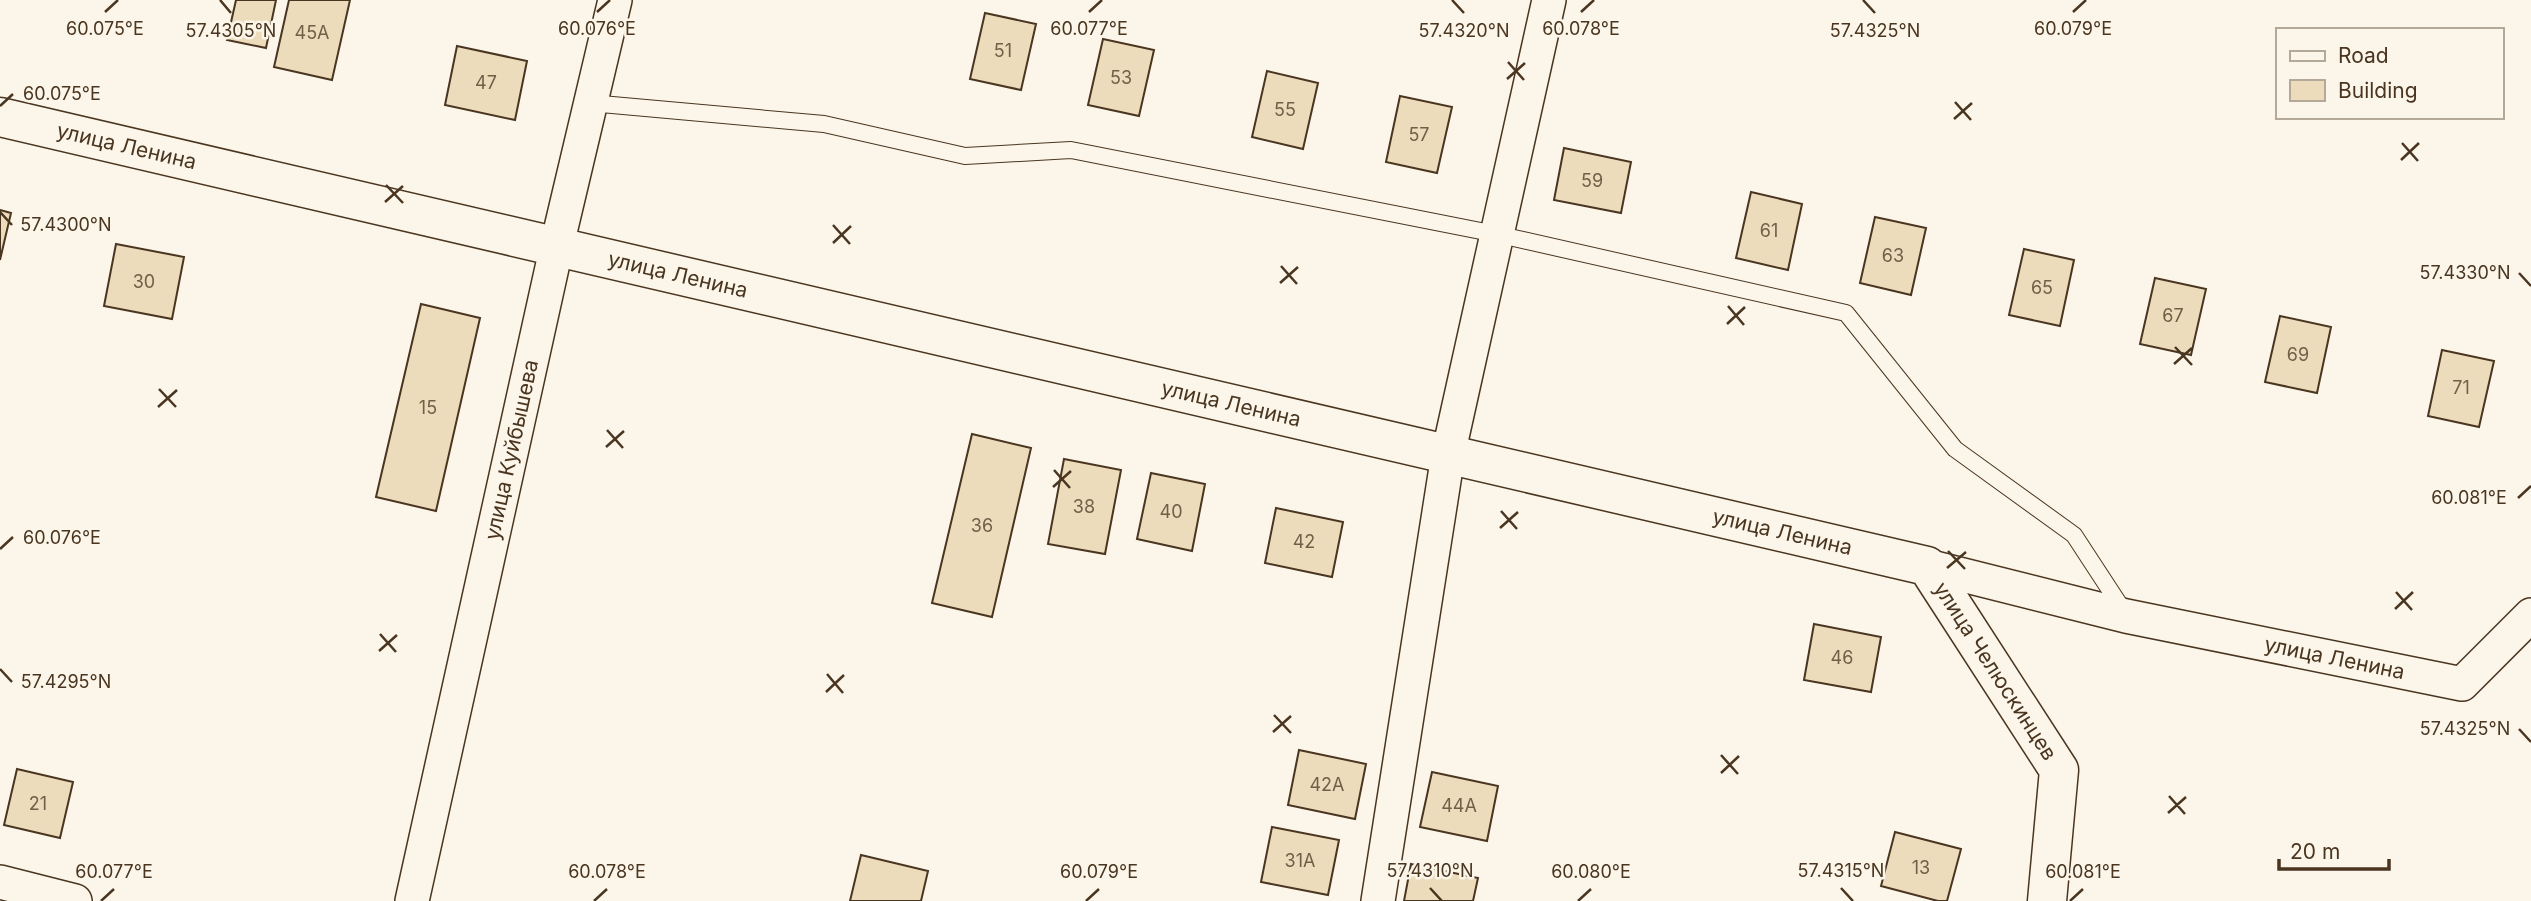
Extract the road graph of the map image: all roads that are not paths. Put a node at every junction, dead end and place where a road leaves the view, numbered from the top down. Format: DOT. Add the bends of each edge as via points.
graph roads {
  1 [pos="615,0"];
  2 [pos="1549,0"];
  3 [pos="590,103"];
  4 [pos="0,117"];
  5 [pos="1496,234"];
  6 [pos="557,246"];
  7 [pos="1448,455"];
  8 [pos="1927,566"];
  9 [pos="2531,615"];
  10 [pos="2126,616"];
  11 [pos="0,882"];
  12 [pos="75,901"];
  13 [pos="412,901"];
  14 [pos="1378,901"];
  15 [pos="2048,901"];
  1 -- 3 [label="street, улица Куйбышева"];
  2 -- 5 [label="street"];
  3 -- 5 [label="lane" via="824,124 965,156 1071,150"];
  3 -- 6 [label="street, улица Куйбышева"];
  4 -- 6 [label="main road, улица Ленина"];
  5 -- 7 [label="street"];
  5 -- 10 [label="lane" via="1846,313 1955,449 2074,535"];
  6 -- 7 [label="main road, улица Ленина"];
  6 -- 13 [label="street, улица Куйбышева"];
  7 -- 8 [label="main road, улица Ленина"];
  7 -- 14 [label="street"];
  8 -- 10 [label="street, улица Ленина"];
  8 -- 15 [label="main road, улица Челюскинцев" via="2059,770"];
  9 -- 10 [label="street, улица Ленина" via="2462,684"];
  11 -- 12 [label="street"];
}
